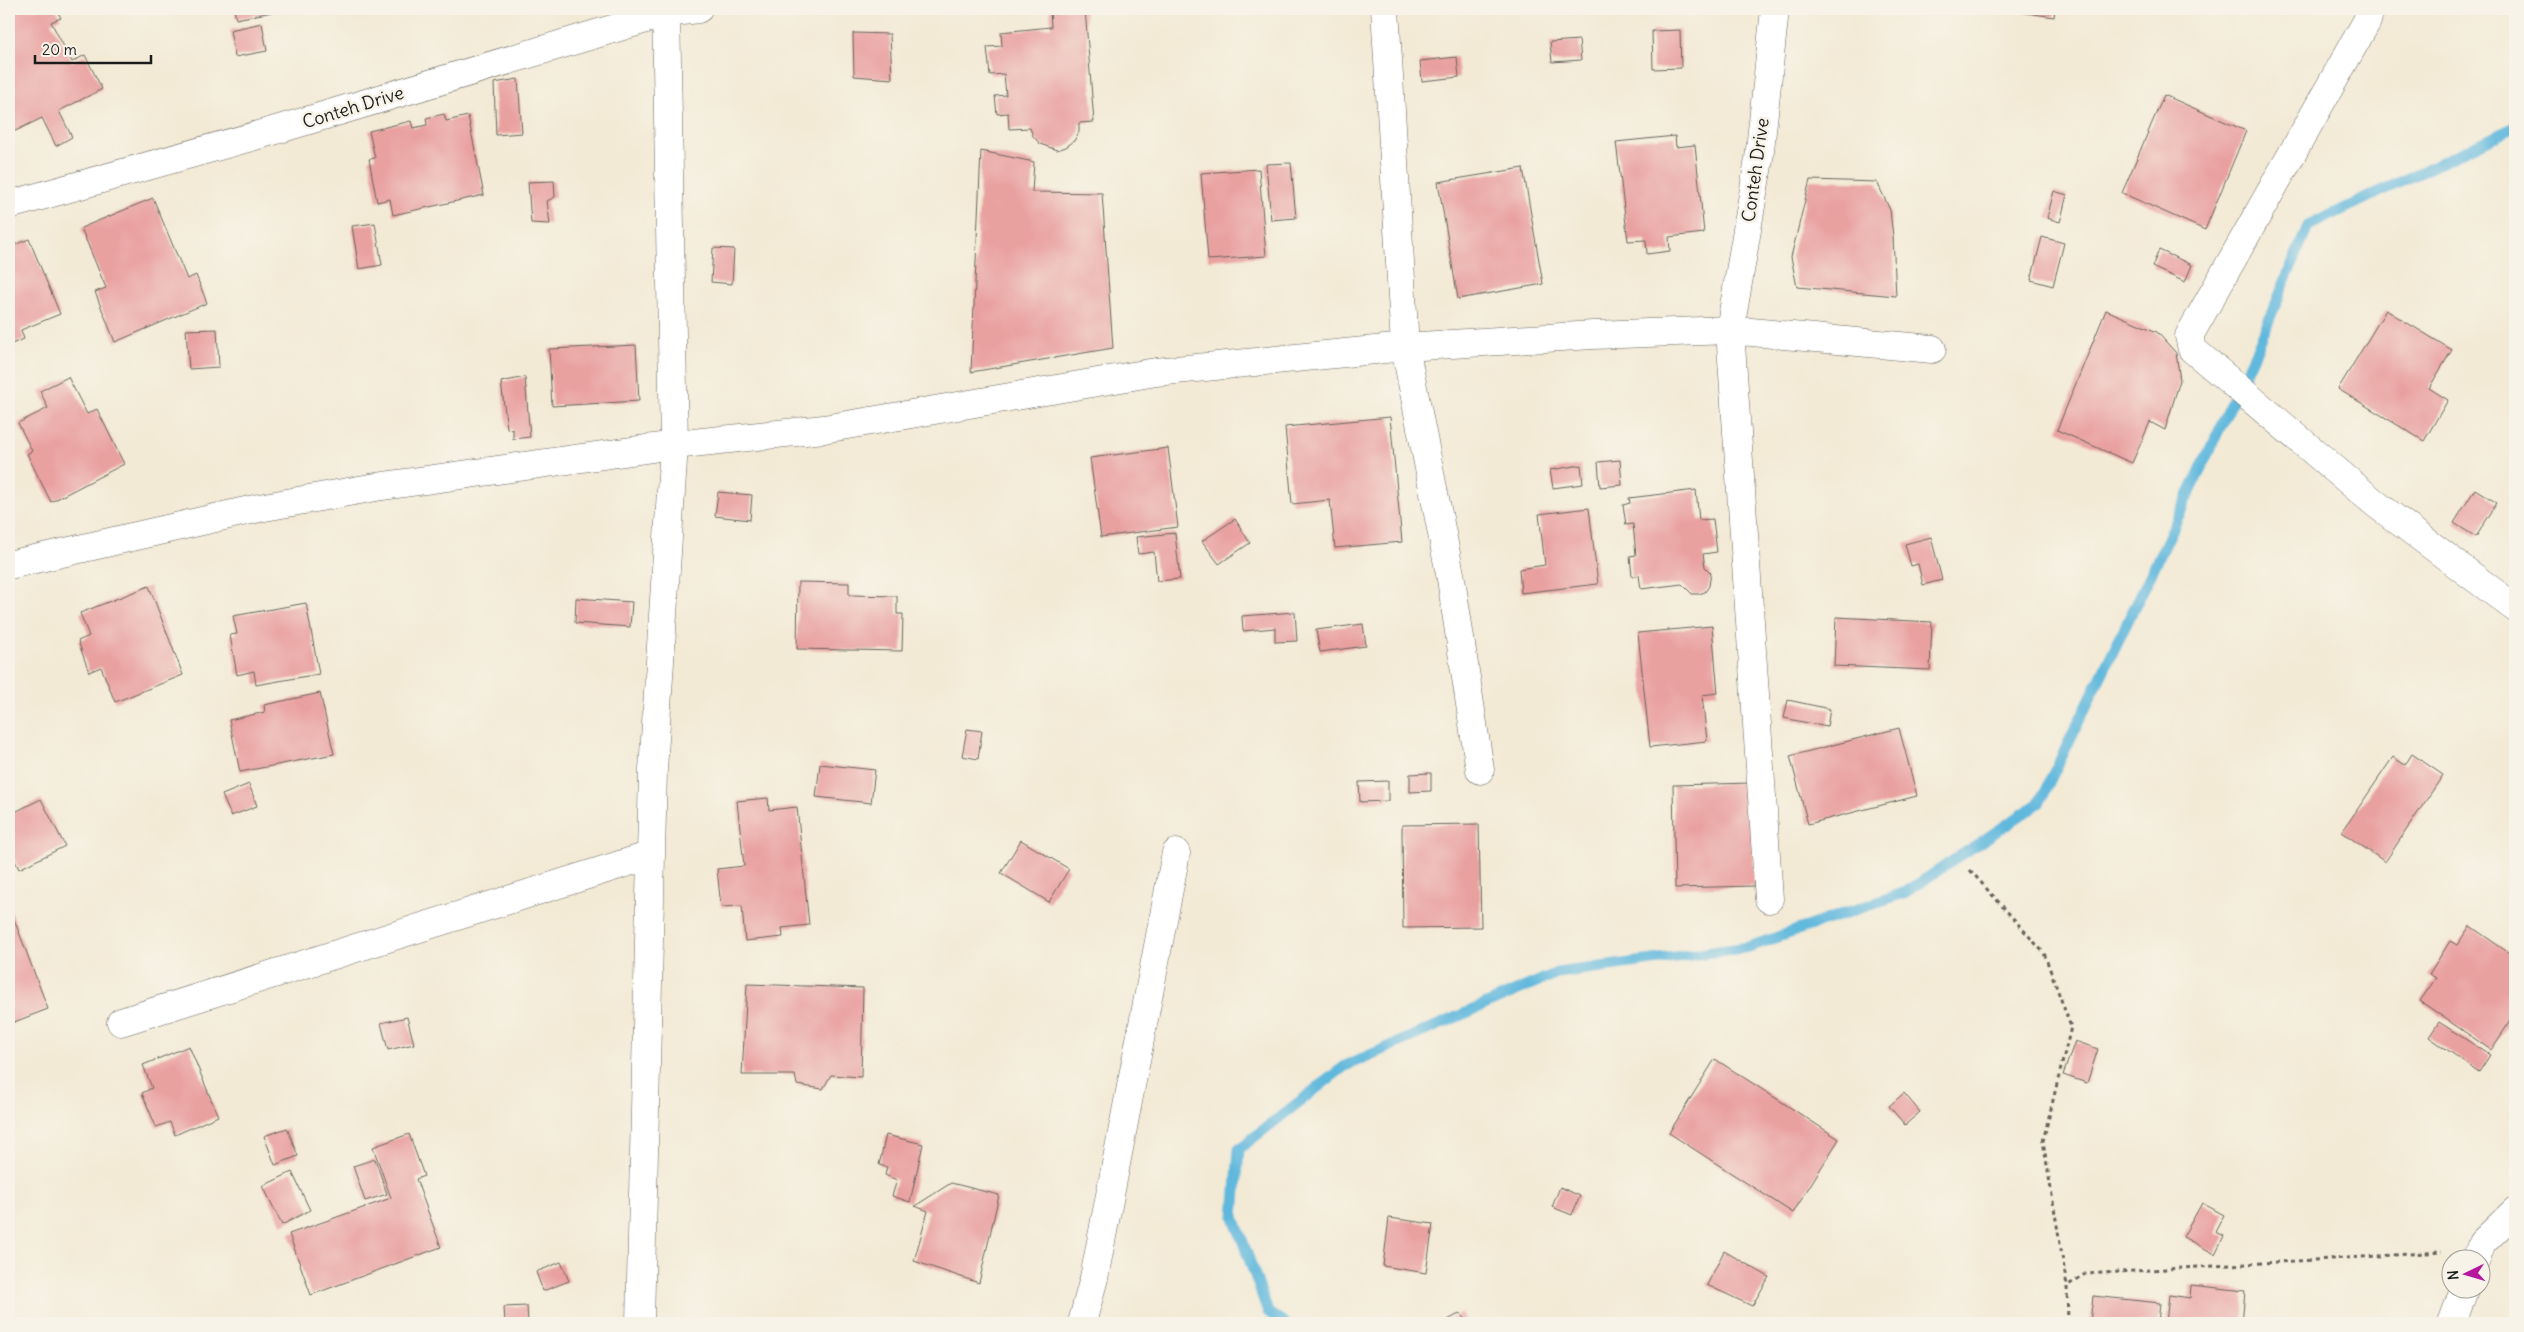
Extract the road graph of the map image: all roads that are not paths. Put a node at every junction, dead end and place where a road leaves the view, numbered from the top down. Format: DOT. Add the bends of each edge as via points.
graph roads {
  1 [pos="698,9"];
  2 [pos="1385,9"];
  3 [pos="1775,9"];
  4 [pos="2370,9"];
  5 [pos="666,11"];
  6 [pos="9,205"];
  7 [pos="1730,330"];
  8 [pos="1405,347"];
  9 [pos="1932,349"];
  10 [pos="674,445"];
  11 [pos="9,565"];
  12 [pos="2515,608"];
  13 [pos="1480,770"];
  14 [pos="1176,853"];
  15 [pos="650,855"];
  16 [pos="1769,899"];
  17 [pos="121,1022"];
  18 [pos="2515,1211"];
  19 [pos="2480,1250"];
  20 [pos="2460,1300"];
  21 [pos="640,1323"];
  22 [pos="1082,1323"];
  23 [pos="2452,1323"];
  1 -- 5 [label="street, Conteh Drive"];
  2 -- 8 [label="street"];
  3 -- 7 [label="street, Conteh Drive" via="1759,159"];
  4 -- 12 [label="street" via="2367,21 2189,336 2192,348 2208,363 2376,504"];
  5 -- 6 [label="street, Conteh Drive" via="276,130"];
  5 -- 10 [label="street"];
  7 -- 8 [label="street"];
  7 -- 9 [label="street"];
  7 -- 16 [label="street, Conteh Drive"];
  8 -- 10 [label="street" via="1156,372 824,429"];
  8 -- 13 [label="street" via="1451,579"];
  10 -- 11 [label="street" via="317,497"];
  10 -- 15 [label="street"];
  14 -- 22 [label="street" via="1094,1278"];
  15 -- 17 [label="street"];
  15 -- 21 [label="street"];
  18 -- 19 [label="street"];
  20 -- 23 [label="street"];
}
